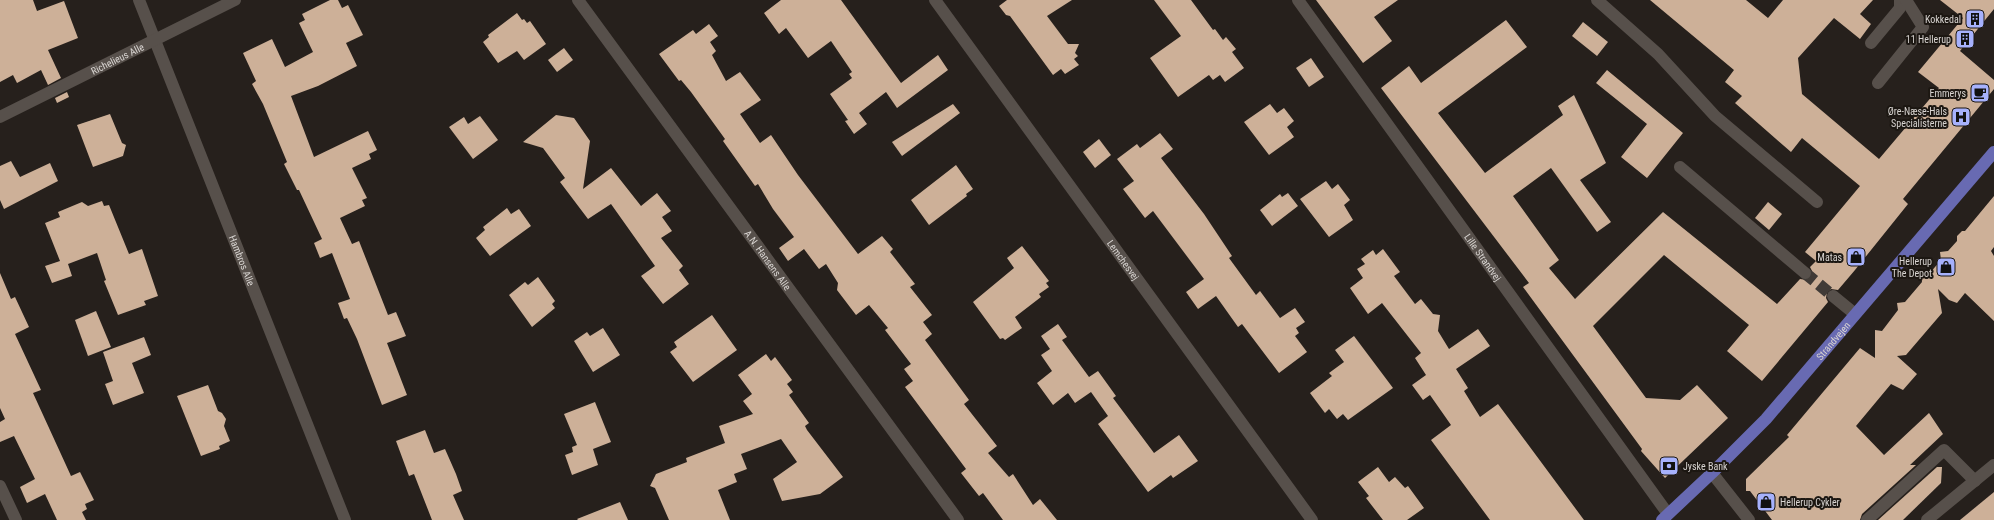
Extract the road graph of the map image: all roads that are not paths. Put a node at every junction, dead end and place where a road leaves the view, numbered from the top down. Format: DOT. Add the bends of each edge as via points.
graph roads {
  1 [pos="139,0"];
  2 [pos="235,0"];
  3 [pos="578,0"];
  4 [pos="935,0"];
  5 [pos="1298,0"];
  6 [pos="1597,0"];
  7 [pos="1900,0"];
  8 [pos="1906,0"];
  9 [pos="155,40"];
  10 [pos="1870,43"];
  11 [pos="1878,83"];
  12 [pos="0,117"];
  13 [pos="1994,152"];
  14 [pos="1680,167"];
  15 [pos="1817,202"];
  16 [pos="1805,272"];
  17 [pos="1833,296"];
  18 [pos="1855,314"];
  19 [pos="1994,465"];
  20 [pos="1712,473"];
  21 [pos="1975,481"];
  22 [pos="0,486"];
  23 [pos="1665,517"];
  24 [pos="16,520"];
  25 [pos="345,520"];
  26 [pos="958,520"];
  27 [pos="1312,520"];
  28 [pos="1749,520"];
  29 [pos="1867,520"];
  30 [pos="1927,520"];
  1 -- 9 [label="street, Hambros Alle"];
  2 -- 9 [label="street, Richelieus Alle"];
  3 -- 26 [label="street, A.N. Hansens Alle"];
  4 -- 27 [label="street, Lemchesvej"];
  5 -- 23 [label="street, Lille Strandvej"];
  6 -- 15 [label="street" via="1658,54 1715,116"];
  7 -- 10 [label="street" via="1900,8"];
  8 -- 11 [label="street" via="1923,27"];
  9 -- 12 [label="street, Richelieus Alle"];
  9 -- 25 [label="street, Hambros Alle"];
  13 -- 18 [label="main road, Strandvejen"];
  14 -- 16 [label="street"];
  17 -- 18 [label="street"];
  18 -- 20 [label="main road, Strandvejen" via="1766,419"];
  19 -- 21 [label="street"];
  20 -- 23 [label="main road, Strandvejen"];
  20 -- 28 [label="street"];
  21 -- 29 [label="street" via="1944,450"];
  21 -- 30 [label="street"];
  22 -- 24 [label="street"];
}
